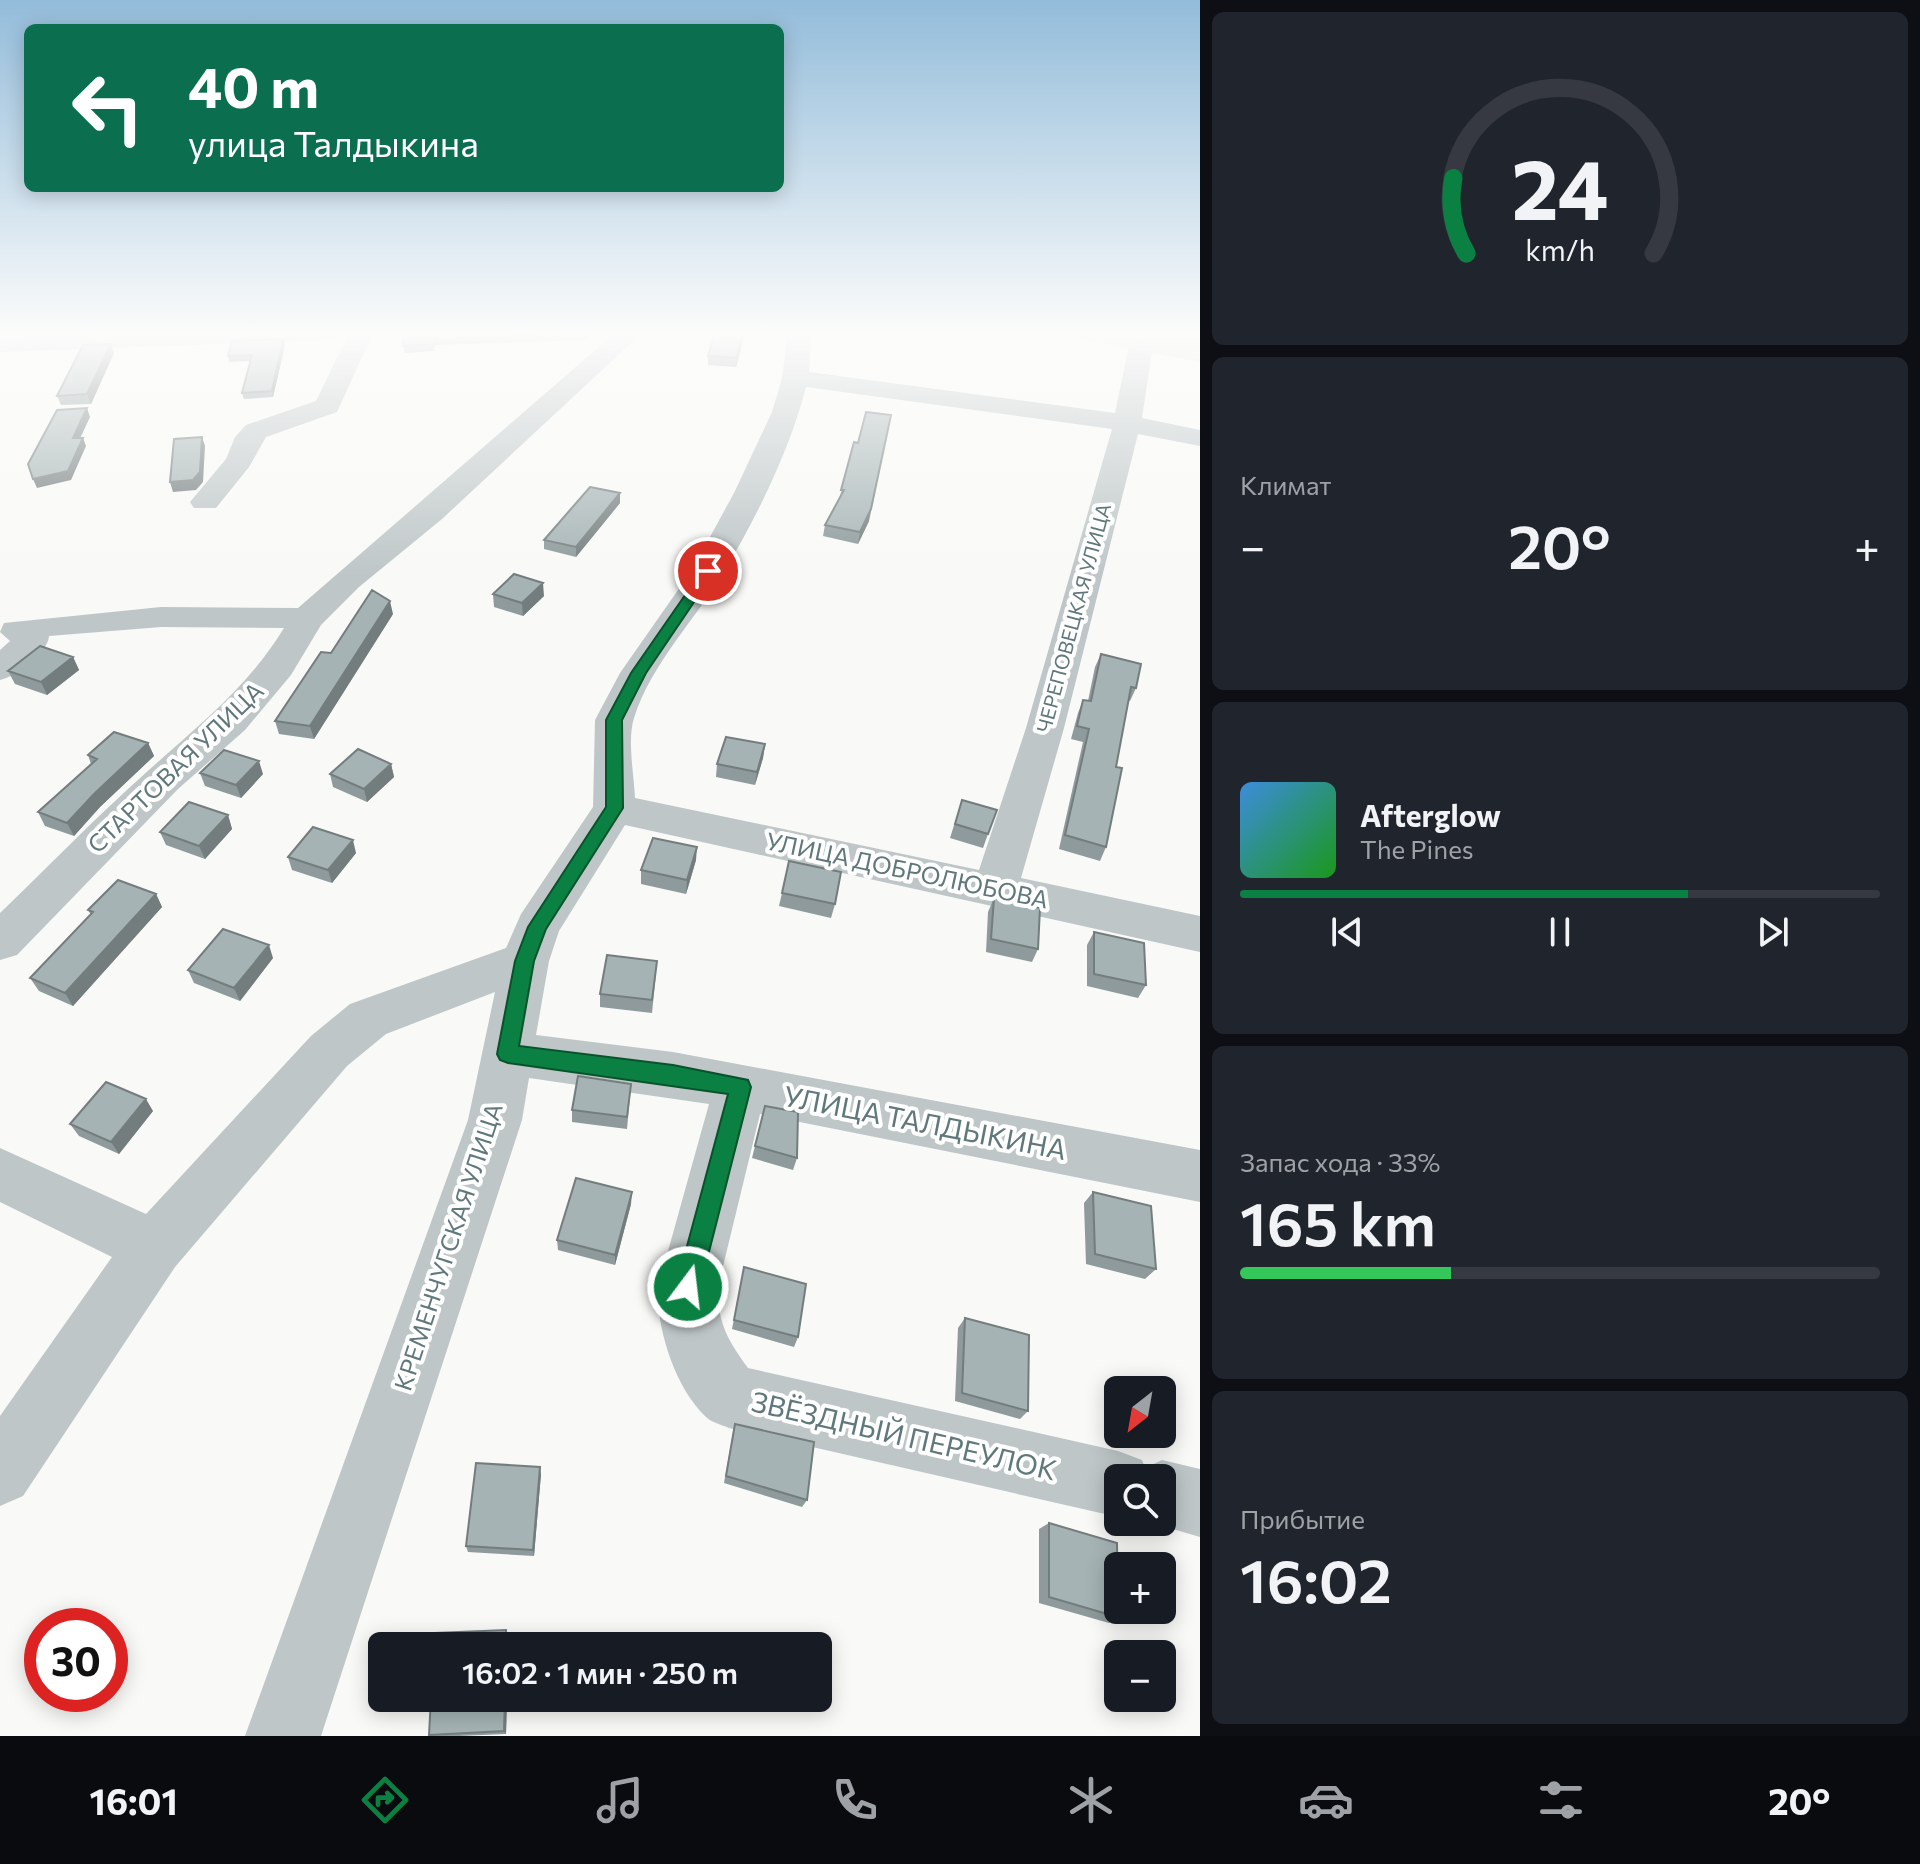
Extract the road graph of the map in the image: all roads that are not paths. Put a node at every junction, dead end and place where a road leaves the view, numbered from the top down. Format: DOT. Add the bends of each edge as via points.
graph roads {
  1 [pos="304,414"];
  2 [pos="540,414"];
  3 [pos="785,414"];
  4 [pos="1083,414"];
  5 [pos="1129,414"];
  6 [pos="1127,423"];
  7 [pos="1200,438"];
  8 [pos="205,502"];
  9 [pos="307,619"];
  10 [pos="8,627"];
  11 [pos="0,669"];
  12 [pos="614,808"];
  13 [pos="995,889"];
  14 [pos="1200,934"];
  15 [pos="0,942"];
  16 [pos="525,961"];
  17 [pos="508,1054"];
  18 [pos="740,1087"];
  19 [pos="0,1174"];
  20 [pos="1200,1176"];
  21 [pos="154,1247"];
  22 [pos="0,1473"];
  23 [pos="1104,1481"];
  24 [pos="1176,1497"];
  25 [pos="1200,1503"];
  26 [pos="283,1736"];
  1 -- 8 [label="street" via="249,437 239,461"];
  2 -- 9 [label="street, СТАРТОВАЯ УЛИЦА"];
  3 -- 12 [label="street" via="716,557 624,695 614,720"];
  4 -- 6 [label="street"];
  5 -- 6 [label="street, ЧЕРЕПОВЕЦКАЯ УЛИЦА"];
  6 -- 7 [label="street"];
  6 -- 13 [label="street, ЧЕРЕПОВЕЦКАЯ УЛИЦА" via="1045,728"];
  9 -- 10 [label="street" via="219,613"];
  9 -- 15 [label="street, СТАРТОВАЯ УЛИЦА" via="278,667 231,721 164,779"];
  10 -- 11 [label="street" via="33,639"];
  12 -- 13 [label="street, УЛИЦА ДОБРОЛЮБОВА"];
  12 -- 16 [label="street, КРЕМЕНЧУГСКАЯ УЛИЦА" via="537,927"];
  13 -- 14 [label="street, УЛИЦА ДОБРОЛЮБОВА"];
  16 -- 17 [label="street, КРЕМЕНЧУГСКАЯ УЛИЦА"];
  16 -- 21 [label="street" via="368,1019 329,1051"];
  17 -- 18 [label="street, УЛИЦА ТАЛДЫКИНА"];
  17 -- 26 [label="street, КРЕМЕНЧУГСКАЯ УЛИЦА" via="495,1120"];
  18 -- 20 [label="street, УЛИЦА ТАЛДЫКИНА"];
  18 -- 23 [label="street, ЗВЁЗДНЫЙ ПЕРЕУЛОК" via="685,1315 694,1346 729,1396"];
  19 -- 21 [label="street"];
  21 -- 22 [label="street"];
  24 -- 25 [label="street"];
}
